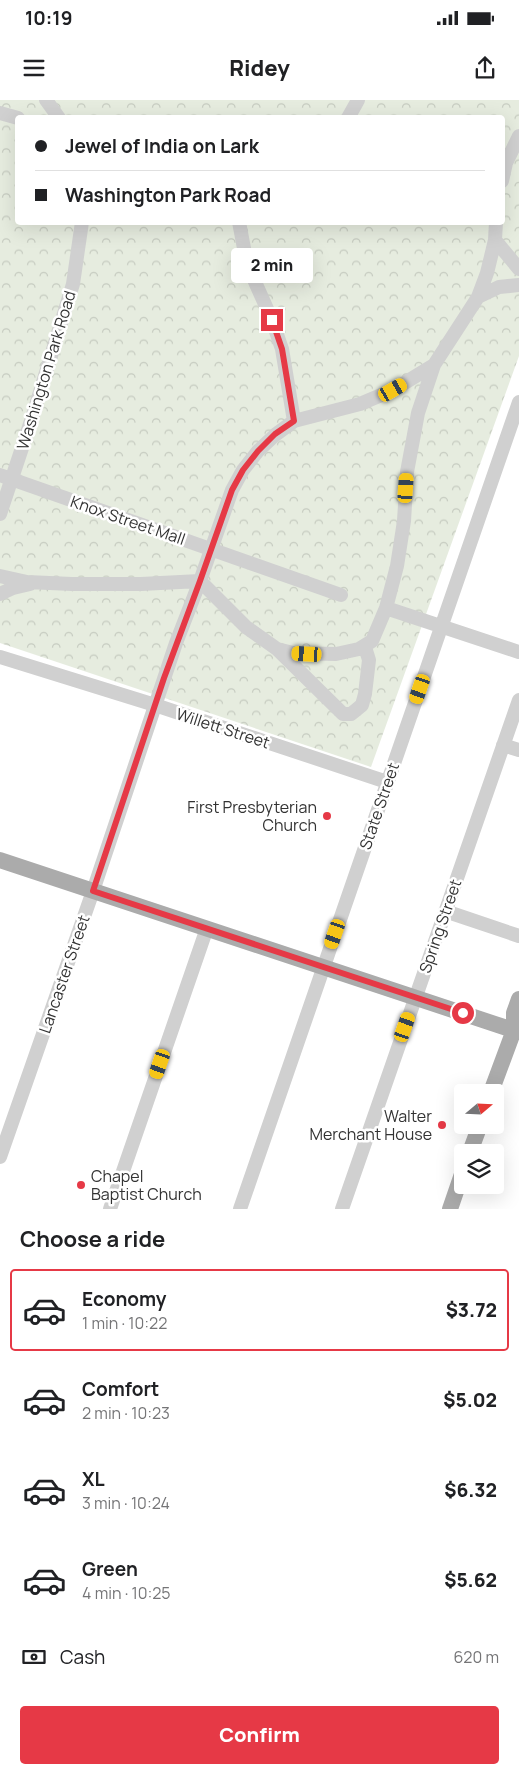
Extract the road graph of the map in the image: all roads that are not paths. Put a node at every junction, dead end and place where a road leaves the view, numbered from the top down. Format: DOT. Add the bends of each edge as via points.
graph roads {
  1 [pos="46,100"];
  2 [pos="358,100"];
  3 [pos="0,113"];
  4 [pos="57,115"];
  5 [pos="350,115"];
  6 [pos="15,117"];
  7 [pos="519,136"];
  8 [pos="505,168"];
  9 [pos="82,225"];
  10 [pos="240,225"];
  11 [pos="496,225"];
  12 [pos="495,240"];
  13 [pos="519,268"];
  14 [pos="519,285"];
  15 [pos="478,296"];
  16 [pos="434,365"];
  17 [pos="519,402"];
  18 [pos="294,421"];
  19 [pos="6,477"];
  20 [pos="0,514"];
  21 [pos="211,549"];
  22 [pos="0,576"];
  23 [pos="200,581"];
  24 [pos="39,582"];
  25 [pos="0,594"];
  26 [pos="341,595"];
  27 [pos="386,608"];
  28 [pos="441,627"];
  29 [pos="365,647"];
  30 [pos="277,649"];
  31 [pos="519,652"];
  32 [pos="0,657"];
  33 [pos="519,700"];
  34 [pos="155,705"];
  35 [pos="503,745"];
  36 [pos="519,750"];
  37 [pos="388,782"];
  38 [pos="0,860"];
  39 [pos="93,891"];
  40 [pos="450,912"];
  41 [pos="207,928"];
  42 [pos="519,936"];
  43 [pos="323,967"];
  44 [pos="415,997"];
  45 [pos="519,999"];
  46 [pos="517,1028"];
  47 [pos="494,1084"];
  48 [pos="0,1157"];
  49 [pos="455,1194"];
  50 [pos="110,1209"];
  51 [pos="240,1209"];
  52 [pos="342,1209"];
  53 [pos="450,1209"];
  1 -- 4 [label="street"];
  2 -- 5 [label="street"];
  3 -- 6 [label="street"];
  7 -- 8 [label="street"];
  9 -- 19 [label="street, Washington Park Road" via="73,284"];
  10 -- 18 [label="street" via="248,264 282,349"];
  11 -- 12 [label="street"];
  12 -- 13 [label="street"];
  12 -- 15 [label="street"];
  14 -- 15 [label="street" via="499,287"];
  15 -- 16 [label="street"];
  16 -- 18 [label="street" via="393,390 360,404"];
  16 -- 27 [label="street" via="418,413 407,472 397,566"];
  17 -- 28 [label="street, State Street"];
  18 -- 21 [label="street" via="275,434 243,470 232,490"];
  19 -- 20 [label="street, Washington Park Road"];
  19 -- 21 [label="street, Knox Street Mall"];
  21 -- 23 [label="street"];
  21 -- 26 [label="street, Knox Street Mall"];
  22 -- 24 [label="street"];
  23 -- 24 [label="street" via="141,584"];
  23 -- 30 [label="street" via="246,627"];
  23 -- 34 [label="street"];
  24 -- 25 [label="street"];
  27 -- 28 [label="street"];
  27 -- 29 [label="street" via="372,641"];
  28 -- 31 [label="street"];
  28 -- 37 [label="street, State Street"];
  29 -- 30 [label="street" via="350,652 321,654"];
  29 -- 30 [label="street" via="369,660 365,694 362,705 351,714 344,714"];
  32 -- 34 [label="street, Willett Street"];
  33 -- 35 [label="street, Spring Street"];
  34 -- 37 [label="street, Willett Street"];
  34 -- 39 [label="street, Lancaster Street"];
  35 -- 36 [label="street"];
  35 -- 40 [label="street, Spring Street"];
  37 -- 43 [label="street, State Street"];
  38 -- 39 [label="main road"];
  39 -- 41 [label="main road"];
  39 -- 48 [label="street, Lancaster Street"];
  40 -- 42 [label="street"];
  40 -- 44 [label="street, Spring Street"];
  41 -- 43 [label="main road"];
  41 -- 50 [label="street"];
  43 -- 44 [label="main road"];
  43 -- 51 [label="street, State Street"];
  44 -- 46 [label="main road"];
  44 -- 52 [label="street, Spring Street"];
  45 -- 46 [label="main road" via="514,1013"];
  46 -- 47 [label="main road"];
  49 -- 53 [label="main road"];
}
